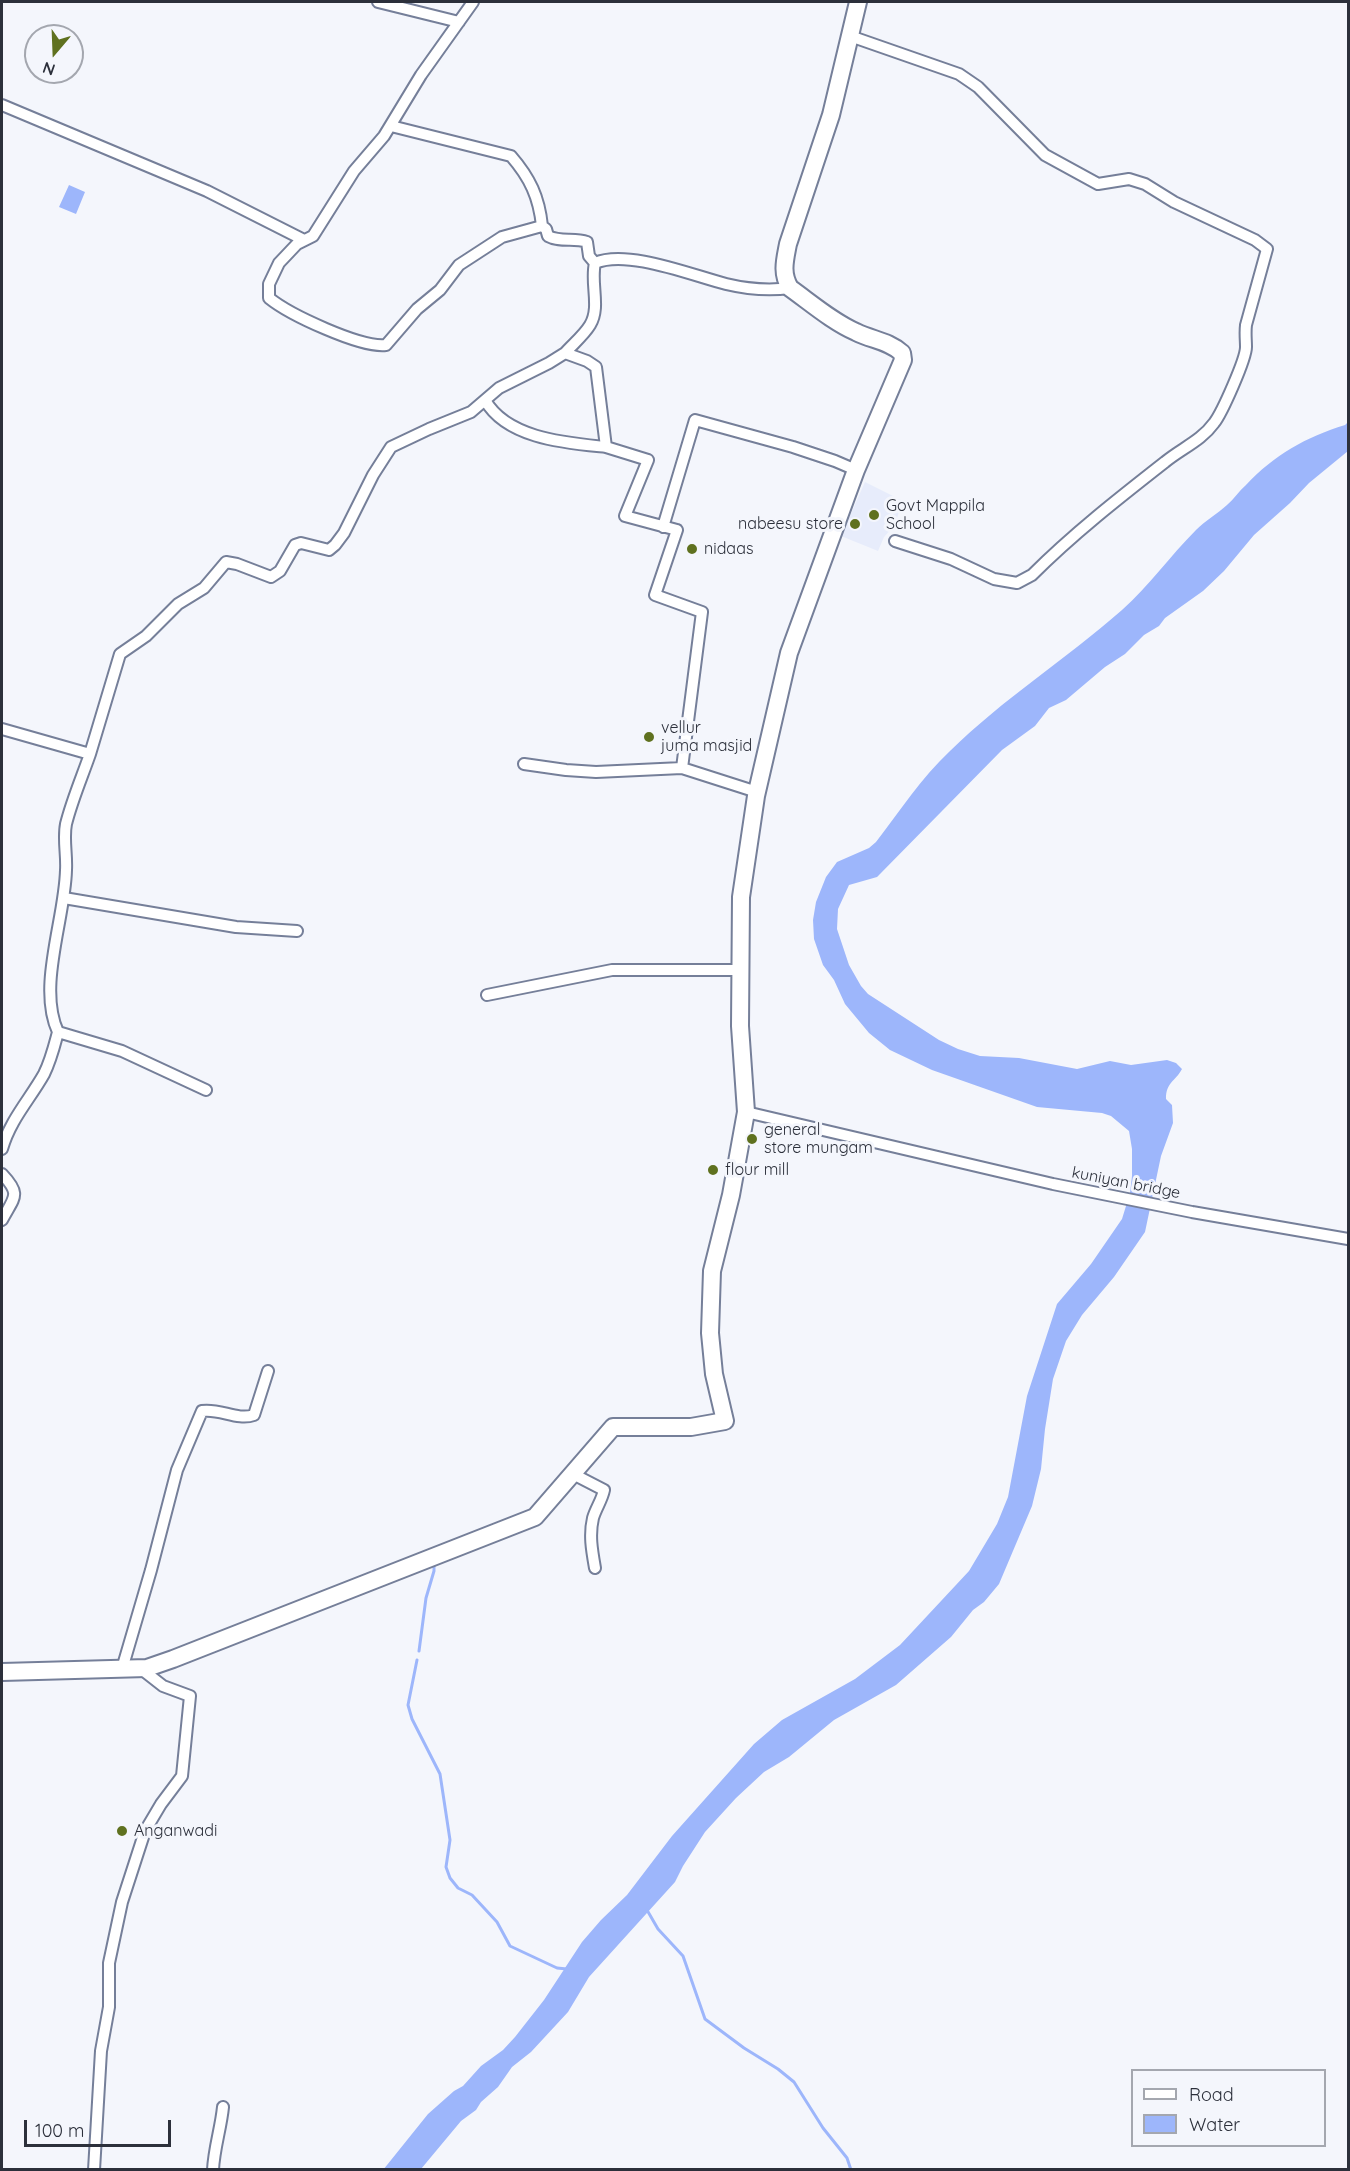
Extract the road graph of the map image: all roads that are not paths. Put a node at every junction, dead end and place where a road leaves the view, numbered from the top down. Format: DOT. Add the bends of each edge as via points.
graph roads {
  1 [pos="378,2"];
  2 [pos="473,2"];
  3 [pos="858,2"];
  4 [pos="459,22"];
  5 [pos="850,36"];
  6 [pos="2,105"];
  7 [pos="391,126"];
  8 [pos="542,226"];
  9 [pos="304,240"];
  10 [pos="595,264"];
  11 [pos="790,288"];
  12 [pos="565,353"];
  13 [pos="484,400"];
  14 [pos="606,447"];
  15 [pos="856,470"];
  16 [pos="663,527"];
  17 [pos="895,541"];
  18 [pos="2,729"];
  19 [pos="90,754"];
  20 [pos="524,764"];
  21 [pos="682,768"];
  22 [pos="757,792"];
  23 [pos="64,898"];
  24 [pos="297,931"];
  25 [pos="741,970"];
  26 [pos="487,995"];
  27 [pos="58,1032"];
  28 [pos="206,1090"];
  29 [pos="746,1112"];
  30 [pos="2,1149"];
  31 [pos="2,1174"];
  32 [pos="2,1220"];
  33 [pos="1348,1239"];
  34 [pos="268,1371"];
  35 [pos="573,1474"];
  36 [pos="595,1568"];
  37 [pos="140,1668"];
  38 [pos="122,1669"];
  39 [pos="2,1672"];
  40 [pos="223,2107"];
  41 [pos="94,2169"];
  42 [pos="213,2169"];
  1 -- 4 [label="street"];
  2 -- 4 [label="street"];
  3 -- 5 [label="main road"];
  4 -- 7 [label="street"];
  5 -- 11 [label="main road" via="831,115 788,244 784,265"];
  5 -- 17 [label="street" via="959,74 978,87 1045,154 1098,184 1129,179 1145,184 1267,249 1246,325 1243,361 1216,422 1201,439 1171,457 1117,500 1032,574 1017,583 994,579 951,559"];
  6 -- 9 [label="street" via="207,191"];
  7 -- 8 [label="street" via="511,156 540,204"];
  7 -- 9 [label="street" via="354,171 313,236"];
  8 -- 9 [label="street" via="502,237 459,265 386,345 378,346 317,324 281,308 269,298 269,284 279,263"];
  8 -- 10 [label="street" via="556,240 587,242"];
  10 -- 11 [label="street" via="625,258 728,284 768,291"];
  10 -- 12 [label="street" via="594,315"];
  11 -- 15 [label="main road" via="855,332 902,353 903,360"];
  12 -- 13 [label="street"];
  12 -- 14 [label="street" via="596,367"];
  13 -- 14 [label="street" via="491,411 521,430"];
  13 -- 19 [label="street" via="471,412 392,447 344,532 329,550 295,545 280,571 271,577 226,562 204,588 178,604 146,636 120,654"];
  14 -- 16 [label="street" via="648,460 625,516"];
  15 -- 16 [label="street" via="793,447 695,420"];
  15 -- 22 [label="main road" via="789,653"];
  16 -- 21 [label="street" via="677,530 654,595 702,612"];
  18 -- 19 [label="street"];
  19 -- 23 [label="street" via="66,826"];
  20 -- 21 [label="street" via="596,772"];
  21 -- 22 [label="street"];
  22 -- 25 [label="main road" via="741,897"];
  23 -- 24 [label="street" via="236,927"];
  23 -- 27 [label="street" via="49,994 52,1020"];
  25 -- 26 [label="street" via="612,970"];
  25 -- 29 [label="main road"];
  27 -- 28 [label="street" via="122,1051"];
  27 -- 30 [label="street" via="44,1074 22,1106"];
  29 -- 33 [label="street, kuniyan bridge" via="1053,1184"];
  29 -- 35 [label="main road" via="712,1271 711,1343 725,1421 691,1427 613,1427"];
  31 -- 32 [label="street" via="15,1195"];
  34 -- 38 [label="street" via="254,1414 245,1418 212,1409 202,1411 177,1470"];
  35 -- 36 [label="street" via="604,1490 591,1530"];
  35 -- 37 [label="main road" via="535,1517 173,1659"];
  37 -- 38 [label="main road"];
  37 -- 41 [label="street" via="163,1686 190,1696 182,1776 145,1831 122,1902 109,1963 109,2007 101,2051"];
  38 -- 39 [label="main road"];
  40 -- 42 [label="street"];
}
